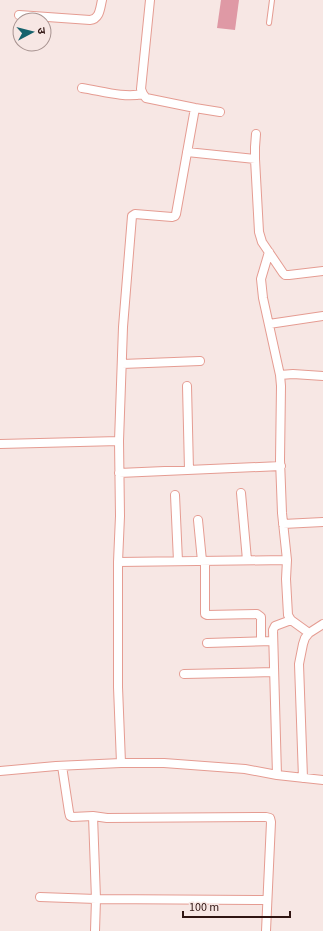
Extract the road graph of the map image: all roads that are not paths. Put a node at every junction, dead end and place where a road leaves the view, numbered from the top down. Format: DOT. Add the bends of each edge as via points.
graph roads {
  1 [pos="102,0"];
  2 [pos="150,0"];
  3 [pos="272,0"];
  4 [pos="52,17"];
  5 [pos="269,22"];
  6 [pos="82,88"];
  7 [pos="143,94"];
  8 [pos="195,108"];
  9 [pos="220,112"];
  10 [pos="256,134"];
  11 [pos="187,152"];
  12 [pos="255,159"];
  13 [pos="269,252"];
  14 [pos="323,271"];
  15 [pos="323,316"];
  16 [pos="269,324"];
  17 [pos="200,361"];
  18 [pos="122,364"];
  19 [pos="280,375"];
  20 [pos="323,376"];
  21 [pos="187,386"];
  22 [pos="119,441"];
  23 [pos="0,444"];
  24 [pos="281,466"];
  25 [pos="189,470"];
  26 [pos="119,473"];
  27 [pos="241,493"];
  28 [pos="175,494"];
  29 [pos="198,520"];
  30 [pos="323,522"];
  31 [pos="283,524"];
  32 [pos="246,560"];
  33 [pos="286,560"];
  34 [pos="178,561"];
  35 [pos="203,561"];
  36 [pos="118,562"];
  37 [pos="290,620"];
  38 [pos="323,624"];
  39 [pos="309,633"];
  40 [pos="261,641"];
  41 [pos="273,641"];
  42 [pos="208,643"];
  43 [pos="274,672"];
  44 [pos="184,674"];
  45 [pos="122,763"];
  46 [pos="62,766"];
  47 [pos="0,771"];
  48 [pos="277,775"];
  49 [pos="303,778"];
  50 [pos="323,780"];
  51 [pos="93,816"];
  52 [pos="40,897"];
  53 [pos="96,899"];
  54 [pos="267,900"];
  55 [pos="95,931"];
  56 [pos="266,931"];
  1 -- 4 [label="street" via="95,19"];
  2 -- 7 [label="street" via="141,89"];
  3 -- 5 [label="lane"];
  6 -- 7 [label="street" via="135,96"];
  7 -- 8 [label="street" via="146,98"];
  8 -- 9 [label="street"];
  8 -- 11 [label="street"];
  10 -- 12 [label="street"];
  11 -- 12 [label="street"];
  11 -- 18 [label="street" via="175,216 132,216"];
  12 -- 13 [label="street" via="260,237"];
  13 -- 14 [label="street" via="285,274"];
  13 -- 16 [label="street" via="261,279"];
  15 -- 16 [label="street"];
  16 -- 19 [label="street"];
  17 -- 18 [label="street"];
  18 -- 22 [label="street"];
  19 -- 20 [label="street"];
  19 -- 24 [label="street"];
  21 -- 25 [label="street"];
  22 -- 23 [label="street"];
  22 -- 26 [label="street"];
  24 -- 25 [label="street"];
  24 -- 31 [label="street"];
  25 -- 26 [label="street"];
  26 -- 36 [label="street"];
  27 -- 32 [label="street"];
  28 -- 34 [label="street"];
  29 -- 35 [label="street"];
  30 -- 31 [label="street"];
  31 -- 33 [label="street"];
  32 -- 33 [label="street"];
  32 -- 35 [label="street"];
  33 -- 37 [label="street"];
  34 -- 35 [label="street"];
  34 -- 36 [label="street"];
  35 -- 40 [label="street" via="205,614 257,614 261,617"];
  36 -- 45 [label="street" via="118,687"];
  37 -- 39 [label="street"];
  37 -- 41 [label="street" via="275,626"];
  38 -- 39 [label="street"];
  39 -- 49 [label="street" via="303,644 299,664"];
  40 -- 41 [label="street"];
  40 -- 42 [label="street"];
  41 -- 43 [label="street"];
  43 -- 44 [label="street"];
  43 -- 48 [label="street"];
  45 -- 46 [label="street"];
  45 -- 48 [label="street" via="164,763 245,769"];
  46 -- 47 [label="street"];
  46 -- 51 [label="street" via="70,816"];
  48 -- 49 [label="street"];
  49 -- 50 [label="street"];
  51 -- 53 [label="street"];
  51 -- 54 [label="street" via="270,818"];
  52 -- 53 [label="street"];
  53 -- 54 [label="street"];
  53 -- 55 [label="street"];
  54 -- 56 [label="street"];
}
